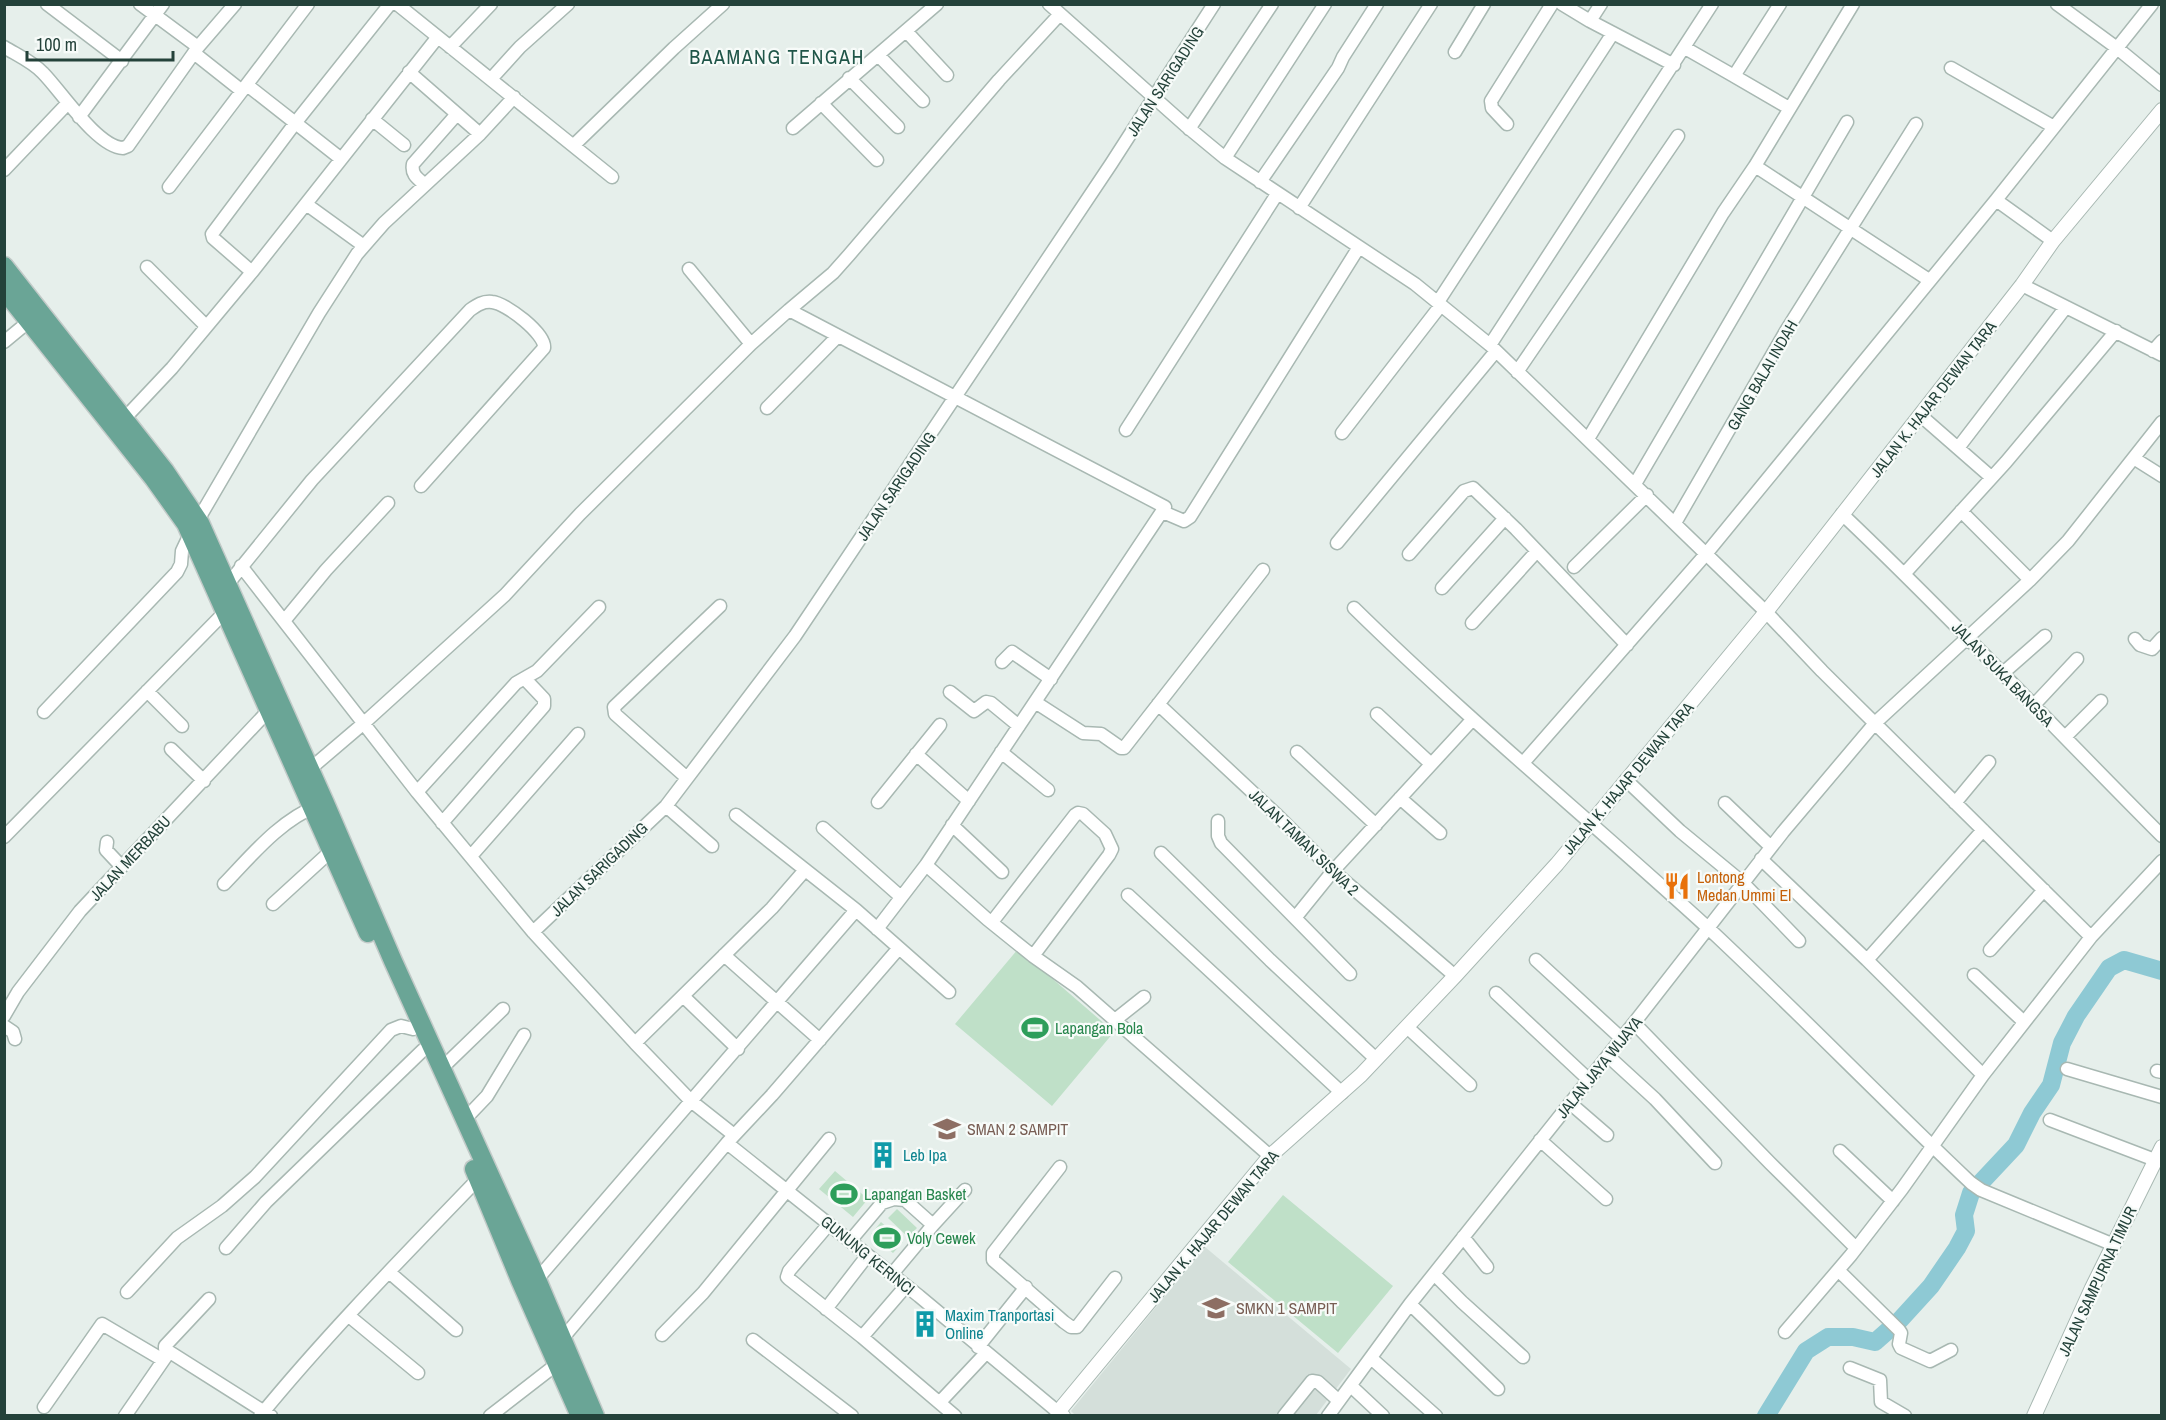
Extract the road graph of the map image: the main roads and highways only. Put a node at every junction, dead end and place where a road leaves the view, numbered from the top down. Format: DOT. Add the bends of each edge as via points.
graph roads {
  1 [pos="4,266"];
  2 [pos="4,290"];
  3 [pos="35,317"];
  4 [pos="194,527"];
  5 [pos="252,658"];
  6 [pos="319,805"];
  7 [pos="473,1152"];
  8 [pos="531,1286"];
  9 [pos="580,1416"];
  10 [pos="595,1416"];
  1 -- 3 [label="main road"];
  2 -- 3 [label="main road"];
  3 -- 4 [label="main road" via="118,422 165,471"];
  4 -- 5 [label="main road" via="226,585"];
  4 -- 5 [label="main road" via="225,612"];
  5 -- 6 [label="main road" via="269,710"];
  5 -- 6 [label="main road" via="310,769"];
  6 -- 7 [label="main road" via="465,1119"];
  6 -- 7 [label="main road" via="331,851"];
  7 -- 8 [label="main road"];
  7 -- 8 [label="main road" via="478,1179"];
  8 -- 9 [label="main road" via="557,1364"];
  8 -- 10 [label="main road" via="562,1339"];
}
